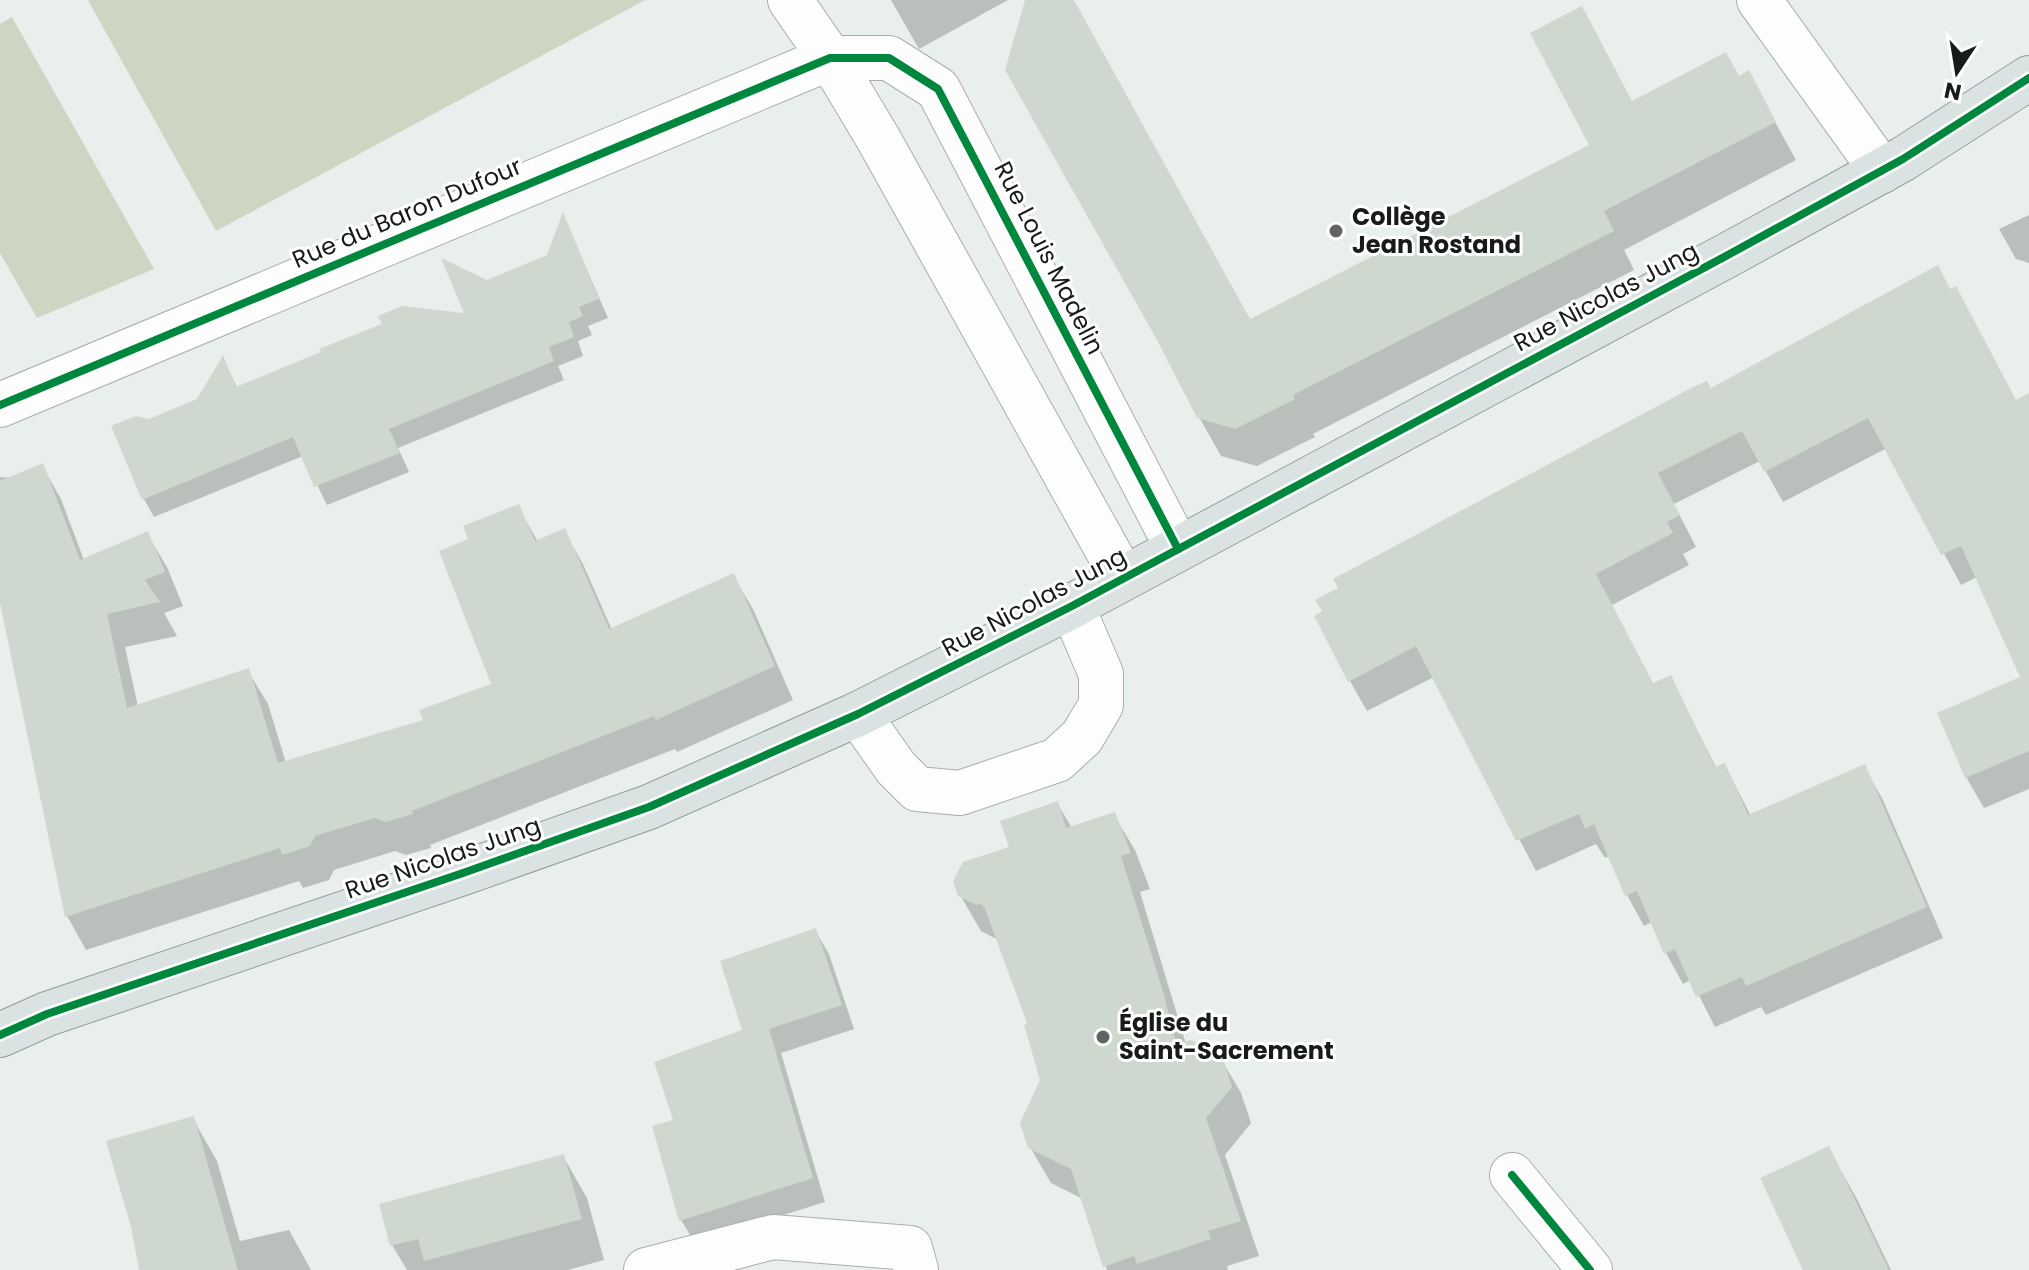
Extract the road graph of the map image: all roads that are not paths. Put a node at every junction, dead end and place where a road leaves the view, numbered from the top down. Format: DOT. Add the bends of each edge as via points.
graph roads {
  1 [pos="790,0"];
  2 [pos="1759,0"];
  3 [pos="830,58"];
  4 [pos="2029,78"];
  5 [pos="1882,171"];
  6 [pos="0,405"];
  7 [pos="1178,549"];
  8 [pos="1123,578"];
  9 [pos="1072,606"];
  10 [pos="858,714"];
  11 [pos="0,1035"];
  12 [pos="1512,1175"];
  13 [pos="646,1270"];
  14 [pos="916,1270"];
  15 [pos="1590,1270"];
  1 -- 3 [label="street"];
  2 -- 5 [label="street"];
  3 -- 6 [label="street, Rue du Baron Dufour"];
  3 -- 7 [label="street, Rue Louis Madelin" via="889,58 938,89"];
  3 -- 8 [label="street"];
  4 -- 5 [label="main road, Rue Nicolas Jung"];
  5 -- 7 [label="main road, Rue Nicolas Jung"];
  7 -- 8 [label="main road, Rue Nicolas Jung"];
  8 -- 9 [label="main road, Rue Nicolas Jung"];
  9 -- 10 [label="main road, Rue Nicolas Jung"];
  9 -- 10 [label="street" via="1101,674 1101,705 1082,737 1057,760 960,793 917,789"];
  10 -- 11 [label="main road, Rue Nicolas Jung" via="649,807 47,1014"];
  12 -- 15 [label="street"];
  13 -- 14 [label="street" via="773,1237 910,1248"];
}
